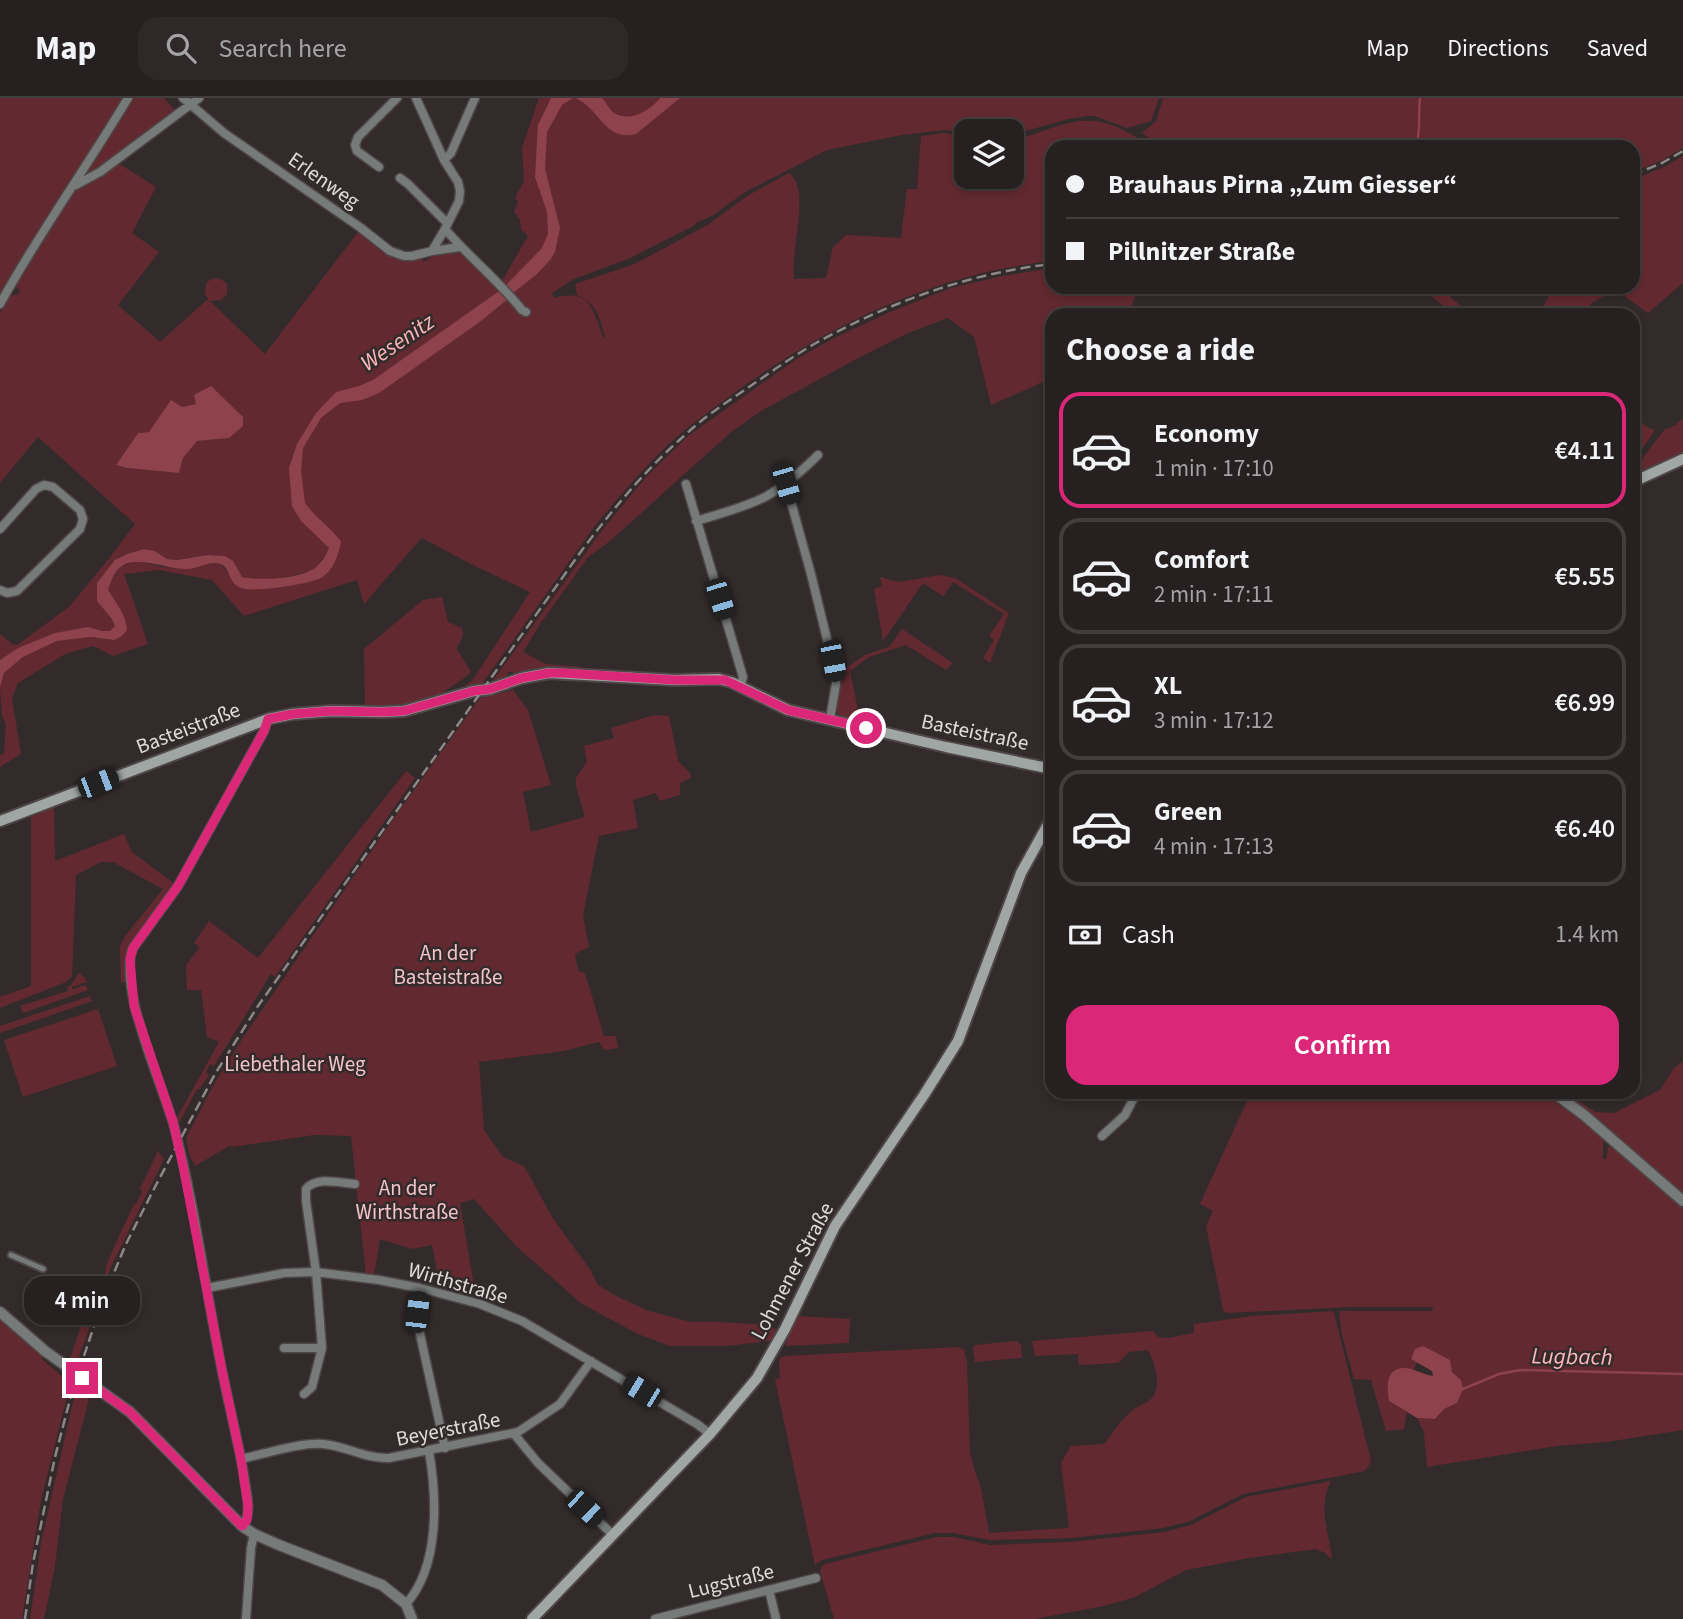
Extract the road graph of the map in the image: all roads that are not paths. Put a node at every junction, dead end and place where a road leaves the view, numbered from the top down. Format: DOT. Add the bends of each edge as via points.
graph roads {
  1 [pos="128,98"];
  2 [pos="199,98"];
  3 [pos="397,98"];
  4 [pos="416,98"];
  5 [pos="475,98"];
  6 [pos="186,101"];
  7 [pos="444,160"];
  8 [pos="379,167"];
  9 [pos="400,178"];
  10 [pos="73,186"];
  11 [pos="446,226"];
  12 [pos="460,247"];
  13 [pos="432,251"];
  14 [pos="0,304"];
  15 [pos="526,312"];
  16 [pos="818,455"];
  17 [pos="1683,459"];
  18 [pos="1640,479"];
  19 [pos="686,484"];
  20 [pos="786,484"];
  21 [pos="696,522"];
  22 [pos="0,529"];
  23 [pos="0,590"];
  24 [pos="740,687"];
  25 [pos="268,719"];
  26 [pos="830,719"];
  27 [pos="1045,768"];
  28 [pos="0,821"];
  29 [pos="1045,830"];
  30 [pos="1134,1099"];
  31 [pos="1562,1099"];
  32 [pos="1102,1136"];
  33 [pos="355,1184"];
  34 [pos="1683,1201"];
  35 [pos="11,1255"];
  36 [pos="43,1269"];
  37 [pos="316,1272"];
  38 [pos="207,1288"];
  39 [pos="419,1288"];
  40 [pos="0,1312"];
  41 [pos="284,1348"];
  42 [pos="322,1348"];
  43 [pos="591,1361"];
  44 [pos="304,1394"];
  45 [pos="514,1434"];
  46 [pos="710,1434"];
  47 [pos="445,1448"];
  48 [pos="429,1451"];
  49 [pos="241,1459"];
  50 [pos="242,1526"];
  51 [pos="254,1534"];
  52 [pos="613,1535"];
  53 [pos="816,1578"];
  54 [pos="769,1590"];
  55 [pos="406,1604"];
  56 [pos="246,1619"];
  57 [pos="412,1619"];
  58 [pos="532,1619"];
  59 [pos="655,1619"];
  60 [pos="776,1619"];
  1 -- 10 [label="street"];
  2 -- 6 [label="street"];
  3 -- 8 [label="street" via="355,145"];
  4 -- 7 [label="street"];
  5 -- 7 [label="street"];
  6 -- 10 [label="street" via="100,172"];
  6 -- 13 [label="street, Erlenweg" via="390,251 404,256"];
  7 -- 11 [label="street" via="460,191"];
  9 -- 11 [label="street"];
  10 -- 14 [label="street"];
  11 -- 12 [label="street"];
  11 -- 13 [label="street"];
  12 -- 13 [label="street, Erlenweg"];
  12 -- 15 [label="street"];
  16 -- 20 [label="street"];
  17 -- 18 [label="main road"];
  19 -- 21 [label="street"];
  20 -- 21 [label="street" via="751,503"];
  20 -- 26 [label="street" via="836,676"];
  21 -- 24 [label="street" via="743,677"];
  22 -- 23 [label="street" via="44,485 80,510 83,519 80,529 17,591"];
  24 -- 25 [label="main road, Basteistraße" via="719,679 549,673 404,711 331,711"];
  24 -- 26 [label="main road, Basteistraße" via="788,710"];
  25 -- 28 [label="main road, Basteistraße"];
  25 -- 38 [label="street" via="178,886 131,954 134,1006 173,1122"];
  26 -- 27 [label="main road, Basteistraße"];
  29 -- 46 [label="main road, Lohmener Straße" via="1021,873 958,1041 835,1226 757,1378"];
  30 -- 32 [label="street" via="1125,1115"];
  31 -- 34 [label="street"];
  33 -- 37 [label="street" via="320,1181 306,1189"];
  35 -- 36 [label="street"];
  37 -- 38 [label="street, Wirthstraße" via="284,1273"];
  37 -- 39 [label="street, Wirthstraße"];
  37 -- 42 [label="street"];
  38 -- 49 [label="street"];
  39 -- 43 [label="street, Wirthstraße" via="522,1321"];
  39 -- 47 [label="street" via="418,1325"];
  40 -- 50 [label="street" via="130,1412"];
  41 -- 42 [label="street"];
  42 -- 44 [label="street" via="312,1387"];
  43 -- 45 [label="street, Beyerstraße" via="560,1404"];
  43 -- 46 [label="street, Wirthstraße"];
  45 -- 47 [label="street, Beyerstraße"];
  45 -- 52 [label="street"];
  46 -- 52 [label="main road, Lohmener Straße"];
  47 -- 48 [label="street, Beyerstraße"];
  48 -- 49 [label="street, Beyerstraße" via="381,1459 314,1444"];
  48 -- 55 [label="street" via="435,1495 433,1533 419,1585"];
  49 -- 50 [label="street" via="248,1506"];
  50 -- 51 [label="street"];
  51 -- 55 [label="street" via="382,1585"];
  51 -- 56 [label="street"];
  52 -- 58 [label="main road, Lohmener Straße"];
  53 -- 54 [label="street, Lugstraße"];
  54 -- 59 [label="street, Lugstraße"];
  54 -- 60 [label="street"];
  55 -- 57 [label="street"];
}
